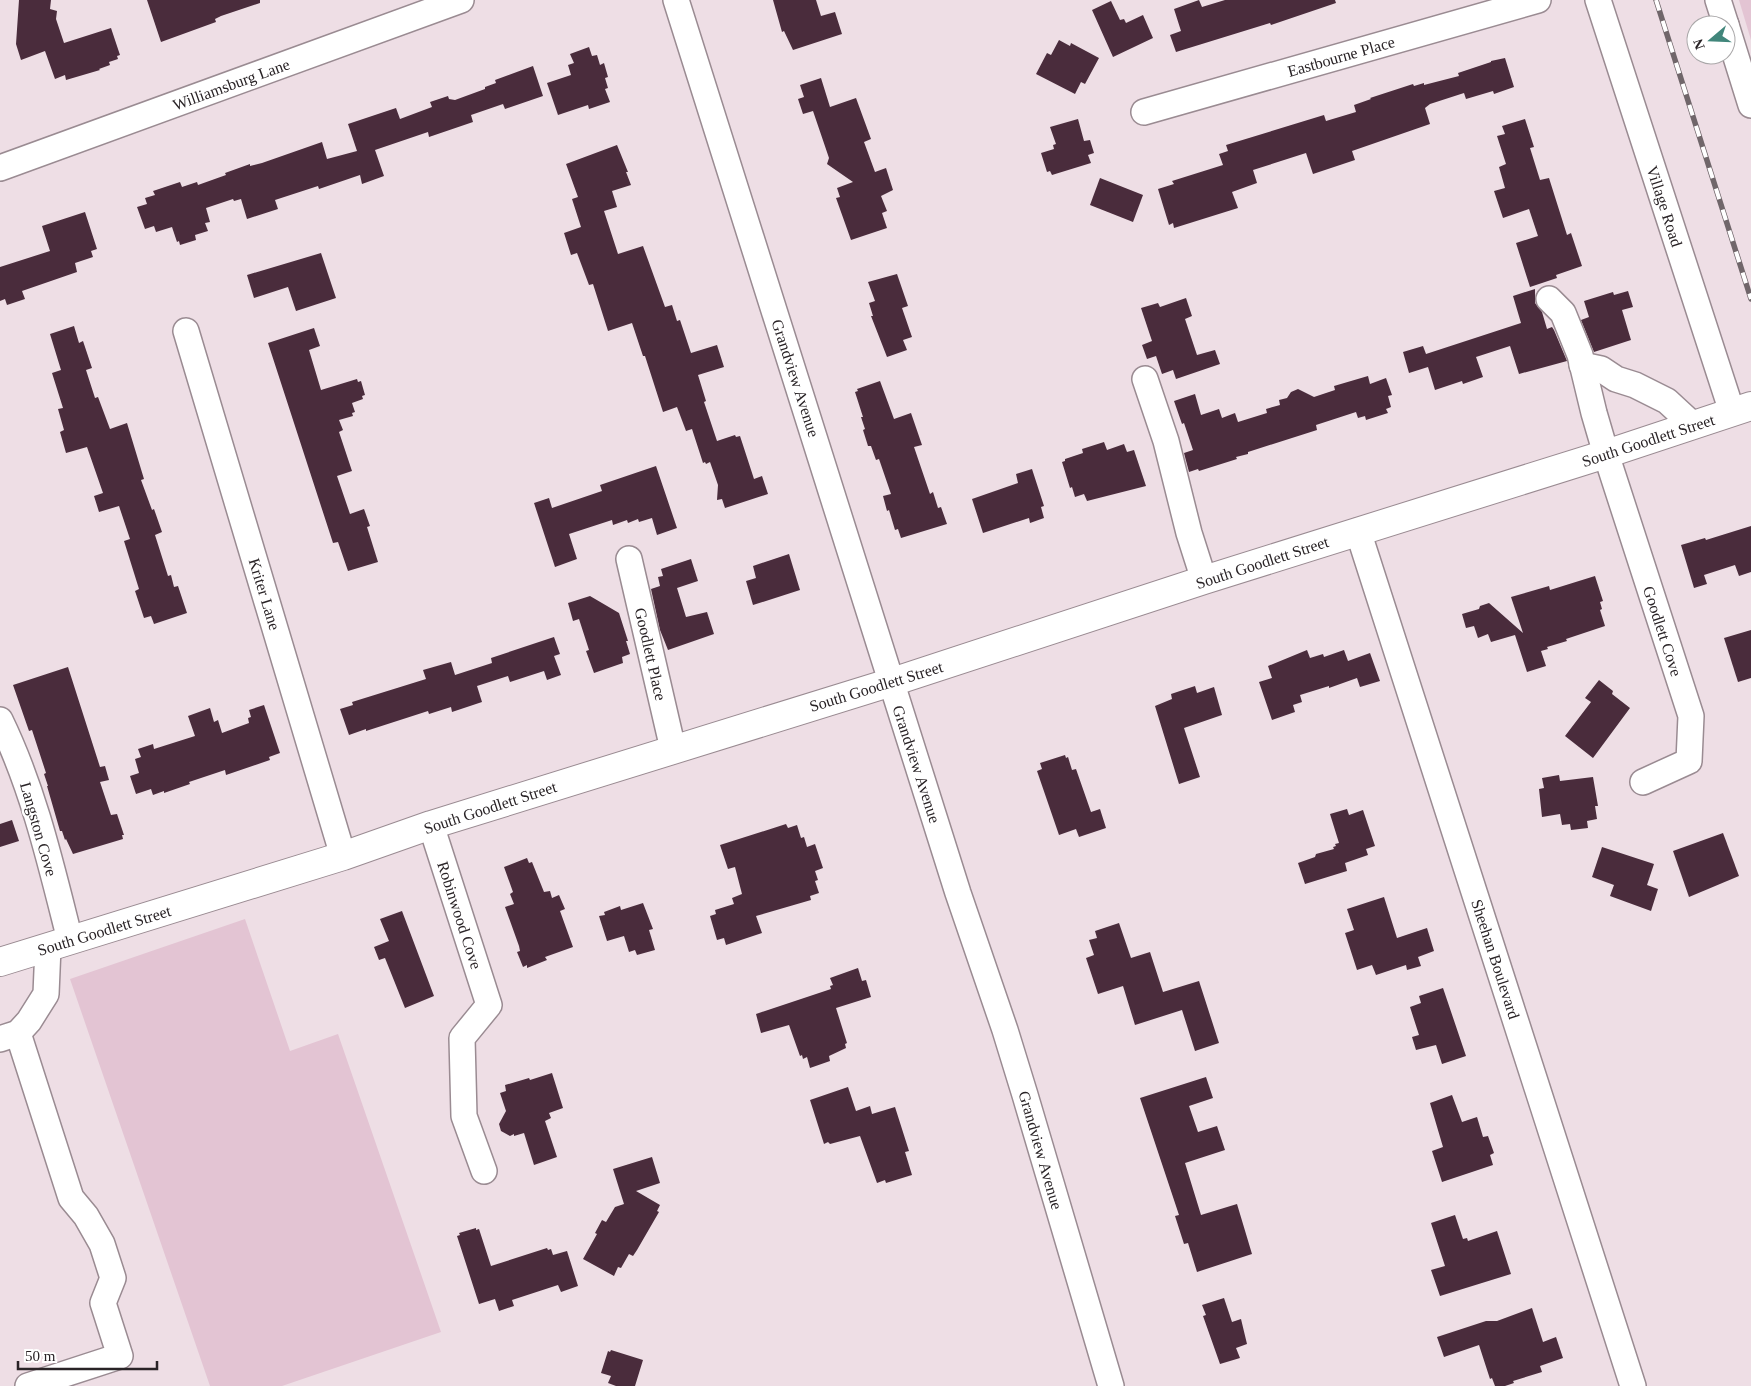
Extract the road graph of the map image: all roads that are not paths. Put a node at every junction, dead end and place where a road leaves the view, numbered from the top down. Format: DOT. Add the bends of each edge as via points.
graph roads {
  1 [pos="461,0"];
  2 [pos="676,0"];
  3 [pos="1538,0"];
  4 [pos="1598,0"];
  5 [pos="1718,0"];
  6 [pos="1723,15"];
  7 [pos="1736,57"];
  8 [pos="1751,104"];
  9 [pos="1144,112"];
  10 [pos="0,168"];
  11 [pos="1550,299"];
  12 [pos="186,331"];
  13 [pos="1582,364"];
  14 [pos="1145,378"];
  15 [pos="1742,409"];
  16 [pos="1693,425"];
  17 [pos="1606,454"];
  18 [pos="1358,531"];
  19 [pos="630,559"];
  20 [pos="1204,580"];
  21 [pos="892,682"];
  22 [pos="0,720"];
  23 [pos="673,750"];
  24 [pos="1643,782"];
  25 [pos="431,825"];
  26 [pos="344,856"];
  27 [pos="59,944"];
  28 [pos="0,962"];
  29 [pos="9,1036"];
  30 [pos="484,1171"];
  31 [pos="28,1386"];
  32 [pos="1111,1386"];
  33 [pos="1633,1386"];
  1 -- 10 [label="street, Williamsburg Lane"];
  2 -- 21 [label="street, Grandview Avenue"];
  3 -- 9 [label="street, Eastbourne Place"];
  4 -- 15 [label="street, Village Road"];
  5 -- 6 [label="street"];
  7 -- 8 [label="street"];
  11 -- 13 [label="street" via="1563,313"];
  12 -- 26 [label="street, Kriter Lane"];
  13 -- 16 [label="street" via="1601,369 1667,401"];
  13 -- 17 [label="street"];
  14 -- 20 [label="street"];
  15 -- 16 [label="main road, South Goodlett Street"];
  16 -- 17 [label="main road, South Goodlett Street"];
  17 -- 18 [label="main road, South Goodlett Street"];
  17 -- 24 [label="street, Goodlett Cove" via="1691,716 1689,762"];
  18 -- 20 [label="main road, South Goodlett Street"];
  18 -- 33 [label="street, Sheehan Boulevard"];
  19 -- 23 [label="street, Goodlett Place"];
  20 -- 21 [label="main road, South Goodlett Street"];
  21 -- 23 [label="main road, South Goodlett Street"];
  21 -- 32 [label="street, Grandview Avenue" via="1005,1030"];
  22 -- 27 [label="street, Langston Cove" via="16,753 38,818"];
  23 -- 25 [label="main road, South Goodlett Street"];
  25 -- 26 [label="main road, South Goodlett Street"];
  25 -- 30 [label="street, Robinwood Cove" via="489,1005 462,1038 464,1116"];
  26 -- 27 [label="main road, South Goodlett Street"];
  27 -- 28 [label="main road, South Goodlett Street"];
  27 -- 29 [label="street, Langston Cove" via="46,994 29,1021"];
  29 -- 31 [label="street" via="71,1198 102,1244 113,1278 103,1303 120,1356"];
}
